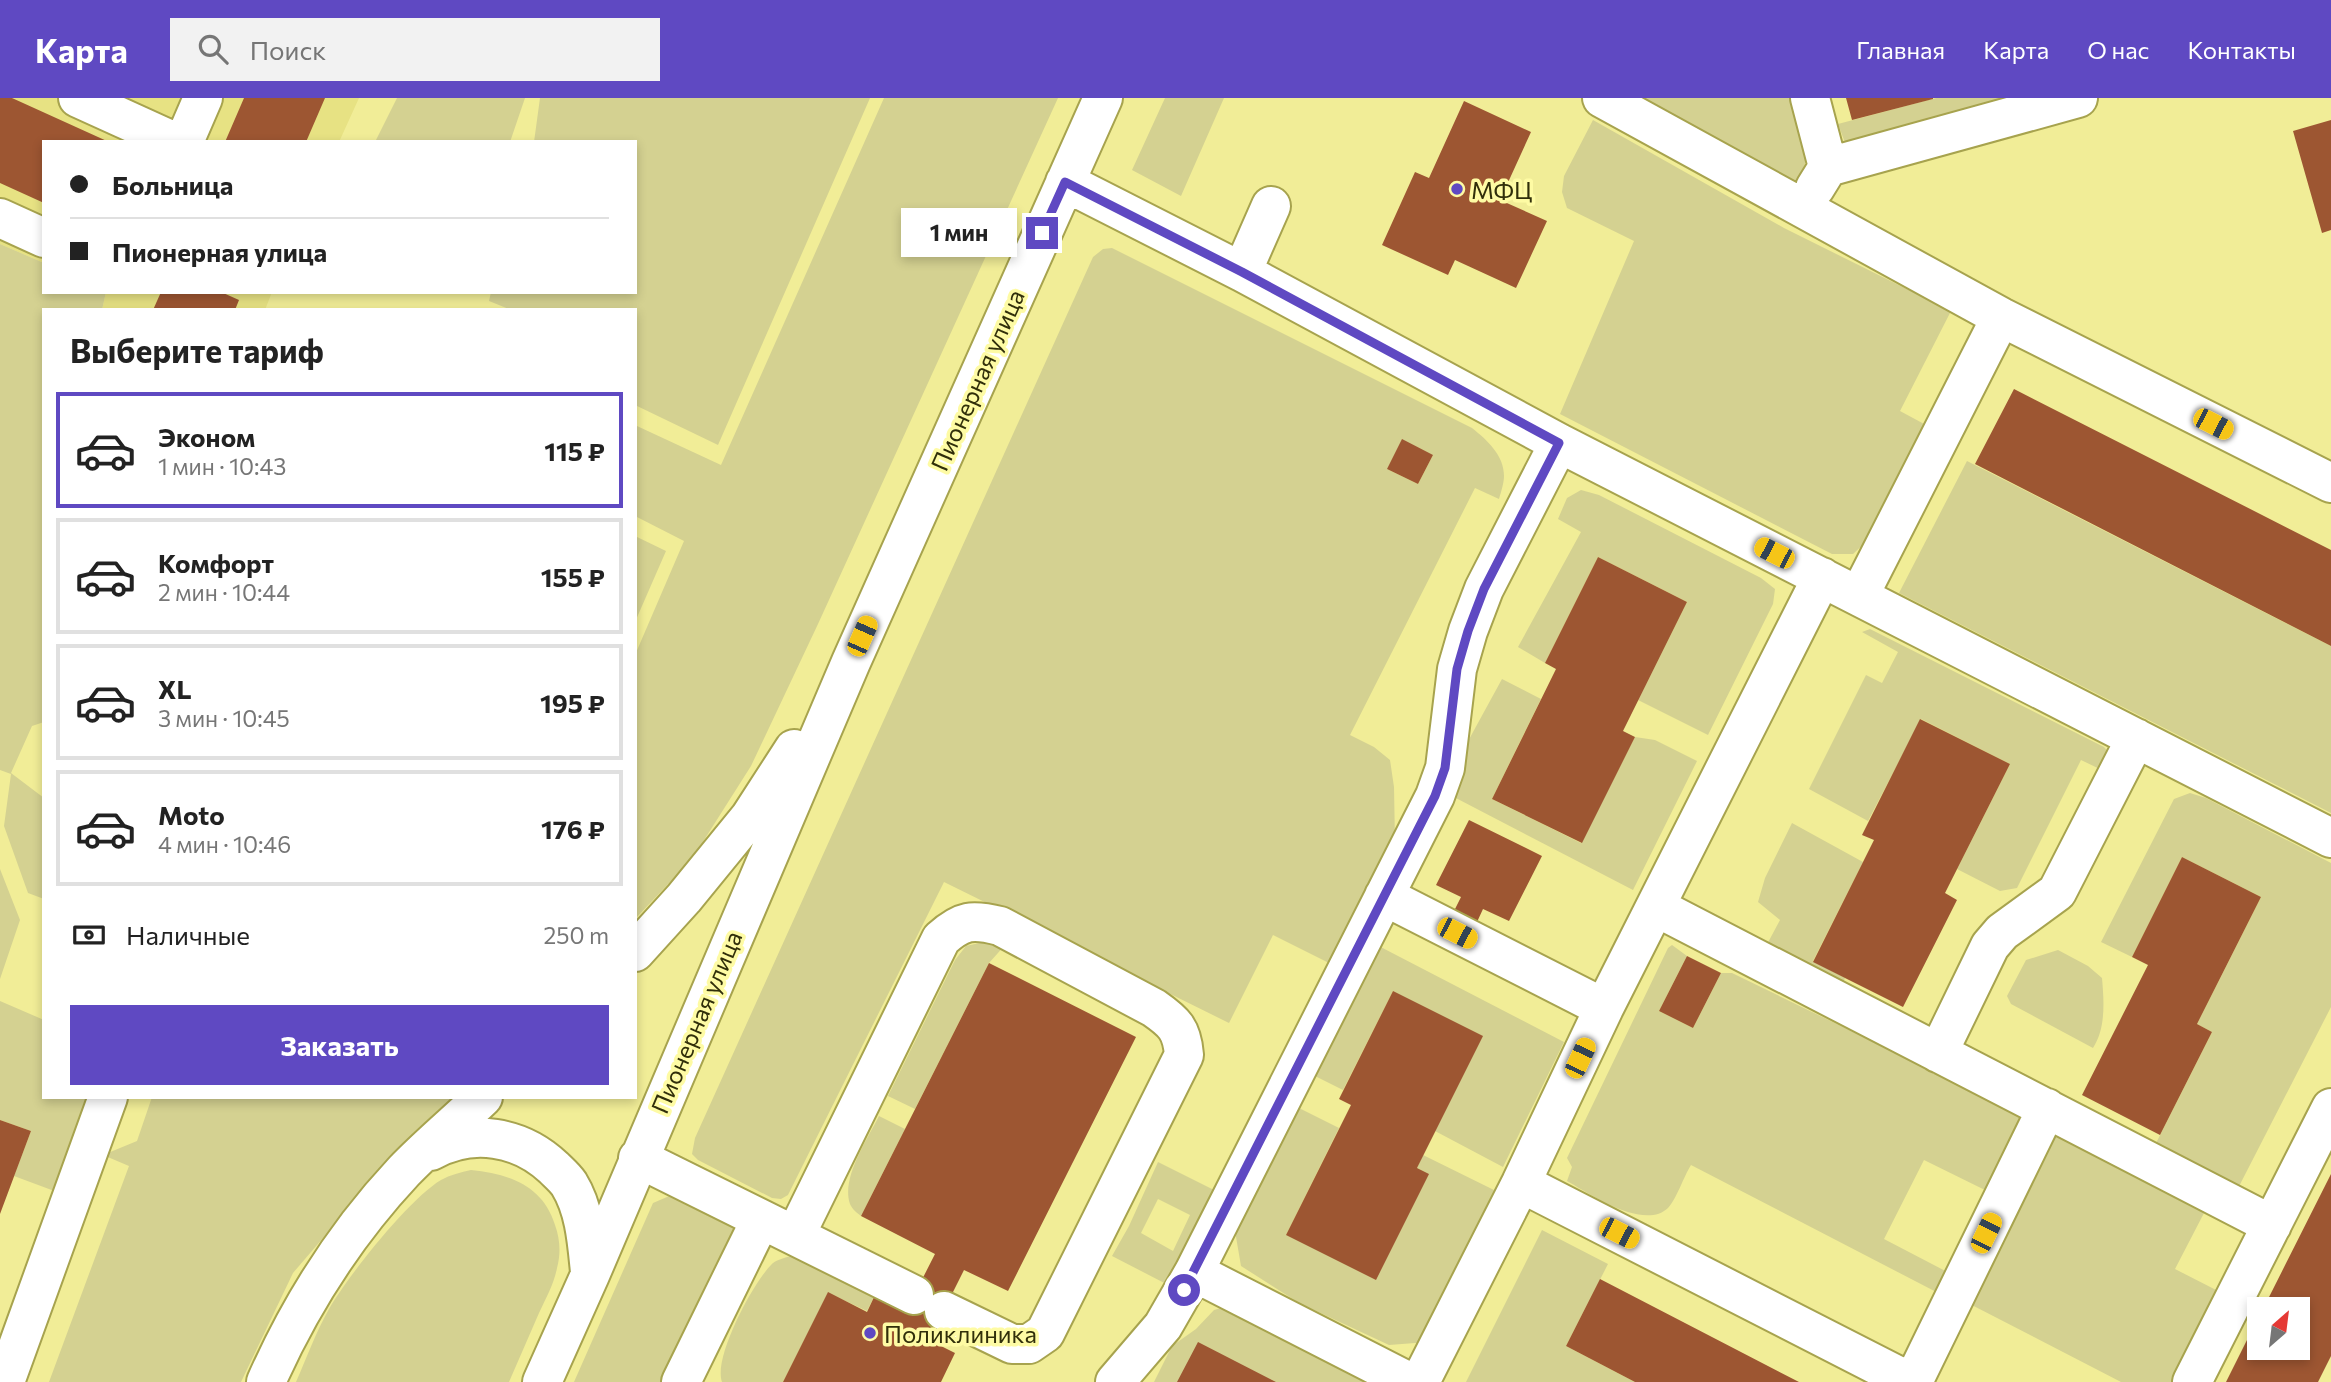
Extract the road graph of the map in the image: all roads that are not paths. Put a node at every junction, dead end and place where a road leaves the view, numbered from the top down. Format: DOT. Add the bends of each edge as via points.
graph roads {
  1 [pos="78,98"];
  2 [pos="203,98"];
  3 [pos="1102,98"];
  4 [pos="1602,98"];
  5 [pos="1810,98"];
  6 [pos="2078,98"];
  7 [pos="171,140"];
  8 [pos="185,140"];
  9 [pos="1828,167"];
  10 [pos="1065,182"];
  11 [pos="1271,206"];
  12 [pos="1803,209"];
  13 [pos="0,218"];
  14 [pos="42,237"];
  15 [pos="1242,272"];
  16 [pos="2001,317"];
  17 [pos="1559,443"];
  18 [pos="2331,483"];
  19 [pos="1822,577"];
  20 [pos="1859,596"];
  21 [pos="851,662"];
  22 [pos="2136,738"];
  23 [pos="2331,838"];
  24 [pos="1384,896"];
  25 [pos="1656,906"];
  26 [pos="637,950"];
  27 [pos="1604,1008"];
  28 [pos="1938,1053"];
  29 [pos="107,1099"];
  30 [pos="481,1099"];
  31 [pos="2047,1108"];
  32 [pos="2331,1108"];
  33 [pos="638,1158"];
  34 [pos="406,1168"];
  35 [pos="1521,1183"];
  36 [pos="761,1219"];
  37 [pos="2272,1225"];
  38 [pos="795,1236"];
  39 [pos="1194,1272"];
  40 [pos="590,1275"];
  41 [pos="5,1382"];
  42 [pos="266,1382"];
  43 [pos="542,1382"];
  44 [pos="681,1382"];
  45 [pos="1115,1382"];
  46 [pos="1409,1382"];
  47 [pos="1420,1382"];
  48 [pos="1912,1382"];
  49 [pos="2192,1382"];
  1 -- 7 [label="street"];
  2 -- 8 [label="street"];
  3 -- 10 [label="street, Пионерная улица"];
  4 -- 12 [label="street"];
  5 -- 9 [label="street"];
  6 -- 9 [label="street"];
  9 -- 12 [label="street"];
  10 -- 15 [label="street"];
  10 -- 21 [label="street, Пионерная улица"];
  11 -- 15 [label="street"];
  12 -- 16 [label="street"];
  13 -- 14 [label="street"];
  15 -- 17 [label="street"];
  16 -- 18 [label="street"];
  16 -- 20 [label="street"];
  17 -- 19 [label="street"];
  17 -- 24 [label="street" via="1484,589 1457,669 1445,768"];
  19 -- 20 [label="street"];
  19 -- 25 [label="street"];
  20 -- 22 [label="street"];
  21 -- 26 [label="street, Пионерная улица" via="750,817"];
  21 -- 33 [label="street, Пионерная улица"];
  22 -- 23 [label="street"];
  22 -- 28 [label="street" via="2057,892 1990,946"];
  24 -- 27 [label="street"];
  24 -- 39 [label="street"];
  25 -- 27 [label="street"];
  25 -- 28 [label="street"];
  27 -- 35 [label="street"];
  28 -- 31 [label="street"];
  29 -- 41 [label="street"];
  30 -- 34 [label="street"];
  31 -- 37 [label="street"];
  31 -- 48 [label="street"];
  32 -- 37 [label="street"];
  33 -- 36 [label="street"];
  33 -- 40 [label="street, Пионерная улица"];
  34 -- 40 [label="street" via="433,1149 462,1138 495,1138 545,1159 568,1181 579,1205"];
  34 -- 42 [label="street" via="316,1283"];
  35 -- 47 [label="street"];
  35 -- 48 [label="street"];
  36 -- 38 [label="street"];
  36 -- 44 [label="street"];
  37 -- 49 [label="street"];
  38 -- 38 [label="street" via="941,939 956,925 978,921 1000,926 1154,1008 1172,1021 1183,1039 1184,1055 1045,1333 1030,1344 1012,1345"];
  39 -- 45 [label="street" via="1163,1326"];
  39 -- 46 [label="street"];
  40 -- 43 [label="street, Пионерная улица"];
}
